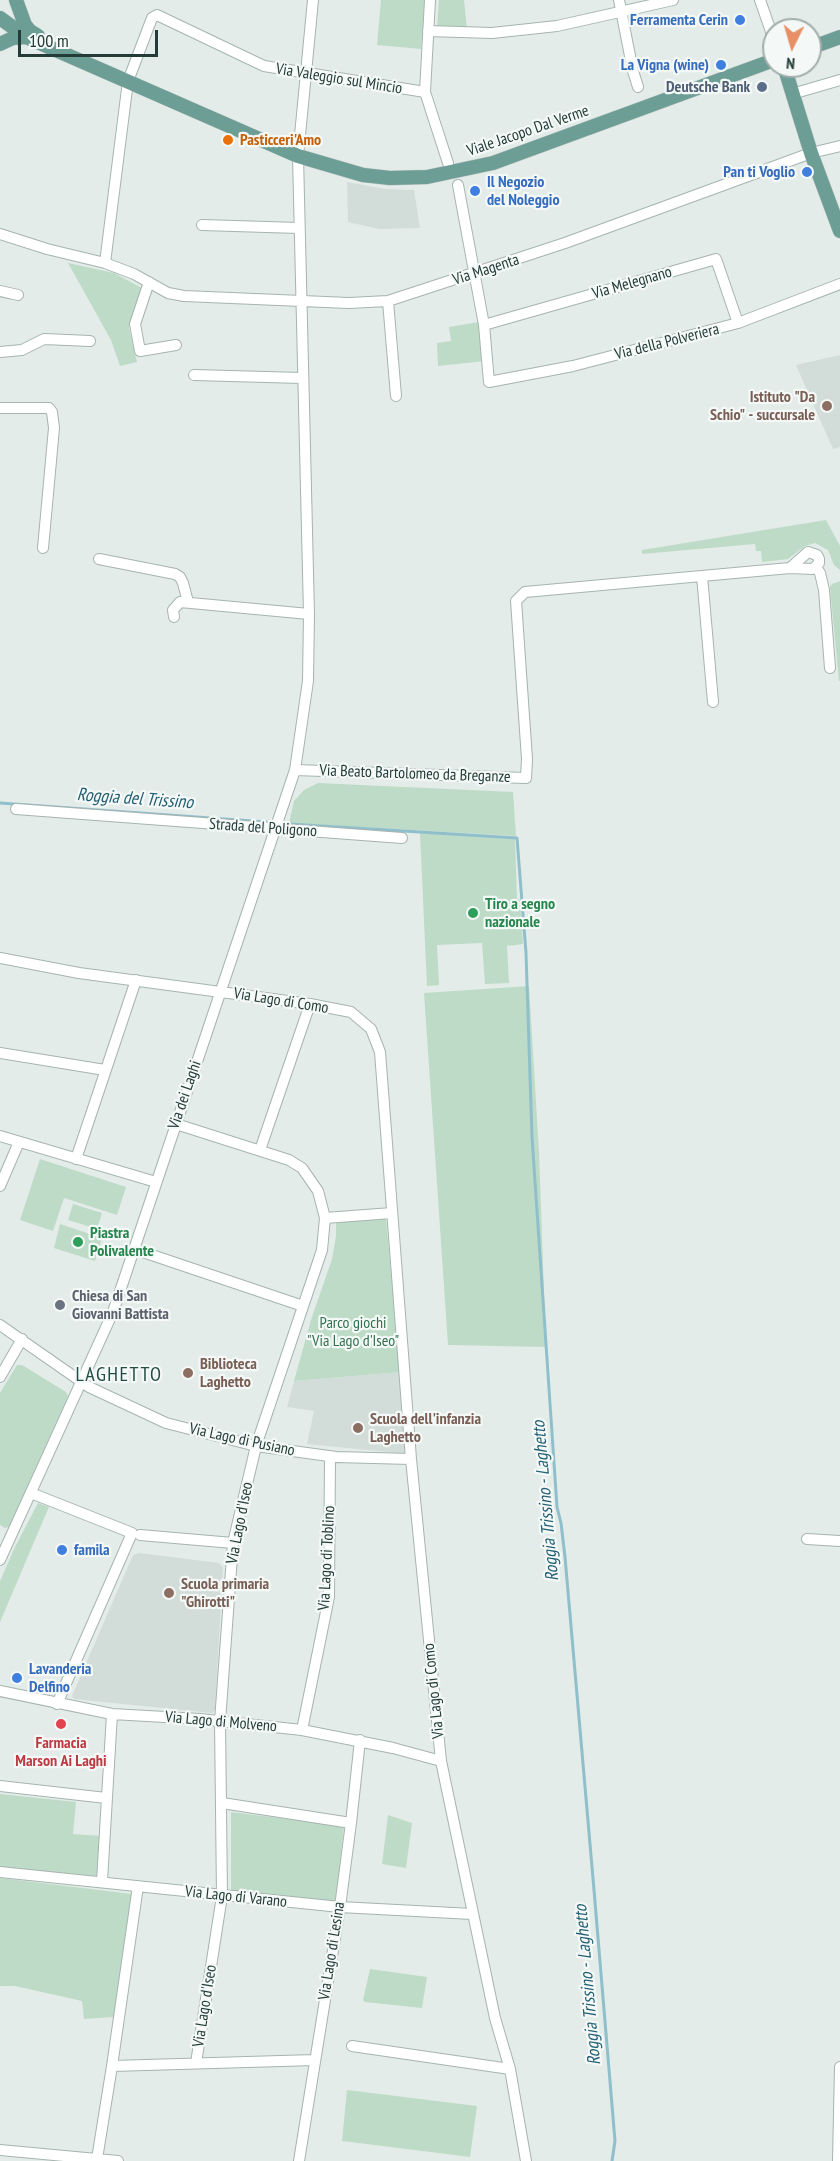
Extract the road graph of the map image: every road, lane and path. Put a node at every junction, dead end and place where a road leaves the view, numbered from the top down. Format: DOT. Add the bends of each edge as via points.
graph roads {
  1 [pos="16,0"];
  2 [pos="313,0"];
  3 [pos="430,0"];
  4 [pos="619,0"];
  5 [pos="673,0"];
  6 [pos="760,0"];
  7 [pos="621,12"];
  8 [pos="0,18"];
  9 [pos="766,18"];
  10 [pos="428,31"];
  11 [pos="26,37"];
  12 [pos="840,37"];
  13 [pos="0,44"];
  14 [pos="822,44"];
  15 [pos="56,50"];
  16 [pos="762,64"];
  17 [pos="307,74"];
  18 [pos="787,78"];
  19 [pos="840,80"];
  20 [pos="128,81"];
  21 [pos="638,87"];
  22 [pos="425,93"];
  23 [pos="792,94"];
  24 [pos="840,146"];
  25 [pos="812,153"];
  26 [pos="298,156"];
  27 [pos="448,164"];
  28 [pos="458,185"];
  29 [pos="836,210"];
  30 [pos="202,225"];
  31 [pos="299,228"];
  32 [pos="840,231"];
  33 [pos="0,234"];
  34 [pos="105,263"];
  35 [pos="474,274"];
  36 [pos="149,282"];
  37 [pos="840,284"];
  38 [pos="0,291"];
  39 [pos="18,295"];
  40 [pos="301,301"];
  41 [pos="388,301"];
  42 [pos="738,323"];
  43 [pos="484,325"];
  44 [pos="90,341"];
  45 [pos="176,345"];
  46 [pos="0,352"];
  47 [pos="194,375"];
  48 [pos="302,378"];
  49 [pos="396,396"];
  50 [pos="0,408"];
  51 [pos="43,548"];
  52 [pos="99,559"];
  53 [pos="816,567"];
  54 [pos="790,568"];
  55 [pos="702,576"];
  56 [pos="188,602"];
  57 [pos="309,614"];
  58 [pos="174,617"];
  59 [pos="830,668"];
  60 [pos="712,702"];
  61 [pos="295,770"];
  62 [pos="16,809"];
  63 [pos="276,829"];
  64 [pos="402,838"];
  65 [pos="0,958"];
  66 [pos="136,980"];
  67 [pos="221,992"];
  68 [pos="310,1004"];
  69 [pos="0,1053"];
  70 [pos="105,1070"];
  71 [pos="176,1124"];
  72 [pos="0,1136"];
  73 [pos="19,1142"];
  74 [pos="260,1150"];
  75 [pos="76,1159"];
  76 [pos="156,1182"];
  77 [pos="0,1185"];
  78 [pos="392,1213"];
  79 [pos="325,1218"];
  80 [pos="134,1249"];
  81 [pos="303,1306"];
  82 [pos="0,1325"];
  83 [pos="22,1339"];
  84 [pos="0,1377"];
  85 [pos="82,1382"];
  86 [pos="256,1446"];
  87 [pos="330,1456"];
  88 [pos="411,1459"];
  89 [pos="31,1493"];
  90 [pos="136,1534"];
  91 [pos="4,1539"];
  92 [pos="807,1539"];
  93 [pos="840,1541"];
  94 [pos="232,1543"];
  95 [pos="0,1560"];
  96 [pos="0,1691"];
  97 [pos="57,1704"];
  98 [pos="112,1714"];
  99 [pos="220,1721"];
  100 [pos="302,1730"];
  101 [pos="360,1740"];
  102 [pos="441,1761"];
  103 [pos="0,1786"];
  104 [pos="106,1798"];
  105 [pos="222,1803"];
  106 [pos="351,1823"];
  107 [pos="0,1872"];
  108 [pos="102,1881"];
  109 [pos="138,1886"];
  110 [pos="222,1896"];
  111 [pos="340,1907"];
  112 [pos="472,1914"];
  113 [pos="352,2046"];
  114 [pos="315,2060"];
  115 [pos="196,2063"];
  116 [pos="112,2066"];
  117 [pos="840,2067"];
  118 [pos="510,2069"];
  119 [pos="0,2150"];
  120 [pos="97,2159"];
  121 [pos="118,2161"];
  122 [pos="299,2161"];
  123 [pos="526,2161"];
  124 [pos="838,2161"];
  1 -- 8 [label="main road"];
  1 -- 15 [label="main road, Viale Jacopo Dal Verme" via="30,31"];
  2 -- 17 [label="street, Via dei Laghi"];
  3 -- 10 [label="street"];
  4 -- 7 [label="street"];
  5 -- 7 [label="street"];
  6 -- 9 [label="street"];
  7 -- 10 [label="street" via="557,26 503,32"];
  7 -- 21 [label="street"];
  8 -- 11 [label="main road, Viale Jacopo Dal Verme"];
  10 -- 22 [label="street"];
  11 -- 13 [label="main road"];
  11 -- 15 [label="main road, Viale Jacopo Dal Verme"];
  12 -- 14 [label="main road"];
  15 -- 20 [label="main road, Viale Jacopo Dal Verme"];
  16 -- 26 [label="main road, Viale Jacopo Dal Verme" via="493,163 450,173 390,178 363,175"];
  17 -- 20 [label="street, Via Valeggio sul Mincio" via="264,66 157,15 152,18"];
  17 -- 22 [label="street, Via Valeggio sul Mincio"];
  17 -- 26 [label="street, Via dei Laghi"];
  18 -- 23 [label="main road"];
  19 -- 23 [label="street"];
  20 -- 26 [label="main road, Viale Jacopo Dal Verme"];
  20 -- 34 [label="street"];
  22 -- 27 [label="street"];
  23 -- 25 [label="main road"];
  24 -- 25 [label="street, Via Magenta"];
  25 -- 29 [label="main road"];
  25 -- 35 [label="street, Via Magenta"];
  26 -- 31 [label="street, Via dei Laghi"];
  28 -- 35 [label="street"];
  29 -- 32 [label="main road"];
  30 -- 31 [label="street"];
  31 -- 40 [label="street, Via dei Laghi"];
  33 -- 34 [label="street, Via Magenta"];
  34 -- 36 [label="street, Via Magenta"];
  35 -- 41 [label="street, Via Magenta"];
  35 -- 43 [label="street"];
  36 -- 40 [label="street, Via Magenta" via="168,293 184,296"];
  36 -- 45 [label="street" via="135,324 140,351"];
  37 -- 42 [label="street, Via della Polveriera"];
  38 -- 39 [label="street"];
  40 -- 41 [label="street, Via Magenta"];
  40 -- 48 [label="street, Via dei Laghi"];
  41 -- 49 [label="street"];
  42 -- 43 [label="street, Via Melegnano" via="716,260"];
  42 -- 43 [label="street, Via della Polveriera" via="573,366 489,382"];
  44 -- 46 [label="street" via="44,339 22,350"];
  47 -- 48 [label="street"];
  48 -- 57 [label="street, Via dei Laghi"];
  50 -- 51 [label="street" via="49,408 52,412 54,428"];
  52 -- 56 [label="street" via="175,574 180,577"];
  53 -- 54 [label="street, Via Beato Bartolomeo da Breganze"];
  53 -- 54 [label="street, Via Beato Bartolomeo da Breganze" via="817,555 808,552"];
  53 -- 59 [label="street" via="824,590"];
  54 -- 55 [label="street, Via Beato Bartolomeo da Breganze"];
  55 -- 60 [label="street"];
  55 -- 61 [label="street, Via Beato Bartolomeo da Breganze" via="525,592 516,601 526,778"];
  56 -- 57 [label="street"];
  56 -- 58 [label="street" via="176,605 172,610"];
  57 -- 61 [label="street, Via dei Laghi" via="308,681"];
  61 -- 63 [label="street, Via dei Laghi"];
  62 -- 63 [label="street, Strada del Poligono"];
  63 -- 64 [label="street, Strada del Poligono"];
  63 -- 67 [label="street, Via dei Laghi"];
  65 -- 66 [label="street, Via Lago di Como"];
  66 -- 67 [label="street, Via Lago di Como"];
  66 -- 70 [label="street"];
  67 -- 68 [label="street, Via Lago di Como"];
  67 -- 71 [label="street, Via dei Laghi"];
  68 -- 74 [label="street"];
  68 -- 78 [label="street, Via Lago di Como" via="351,1012 371,1029 380,1052"];
  69 -- 70 [label="street"];
  70 -- 75 [label="street"];
  71 -- 74 [label="street, Via Lago d'Iseo"];
  71 -- 76 [label="street, Via dei Laghi"];
  72 -- 73 [label="street"];
  73 -- 75 [label="street"];
  73 -- 77 [label="street"];
  74 -- 79 [label="street, Via Lago d'Iseo" via="302,1168 318,1191"];
  75 -- 76 [label="street"];
  76 -- 80 [label="street, Via dei Laghi"];
  78 -- 79 [label="street"];
  78 -- 88 [label="street, Via Lago di Como"];
  79 -- 81 [label="street, Via Lago d'Iseo" via="322,1250"];
  80 -- 81 [label="street"];
  80 -- 85 [label="street, Via dei Laghi" via="113,1312"];
  81 -- 86 [label="street, Via Lago d'Iseo"];
  82 -- 83 [label="street, Via Lago di Pusiano"];
  83 -- 84 [label="street"];
  83 -- 85 [label="street, Via Lago di Pusiano"];
  85 -- 86 [label="street, Via Lago di Pusiano" via="166,1423"];
  85 -- 89 [label="street, Via dei Laghi"];
  86 -- 87 [label="street, Via Lago di Pusiano"];
  86 -- 94 [label="street, Via Lago d'Iseo"];
  87 -- 88 [label="street, Via Lago di Pusiano"];
  87 -- 100 [label="street, Via Lago di Toblino" via="329,1597"];
  88 -- 102 [label="street, Via Lago di Como"];
  89 -- 90 [label="street"];
  89 -- 91 [label="street, Via dei Laghi"];
  90 -- 94 [label="street"];
  90 -- 97 [label="street"];
  91 -- 95 [label="street, Via dei Laghi"];
  92 -- 93 [label="street"];
  94 -- 99 [label="street, Via Lago d'Iseo"];
  96 -- 97 [label="street, Via Lago di Molveno"];
  97 -- 98 [label="street, Via Lago di Molveno"];
  98 -- 99 [label="street, Via Lago di Molveno"];
  98 -- 104 [label="street"];
  99 -- 100 [label="street, Via Lago di Molveno"];
  99 -- 105 [label="street, Via Lago d'Iseo"];
  100 -- 101 [label="street, Via Lago di Molveno"];
  101 -- 102 [label="street, Via Lago di Molveno"];
  101 -- 106 [label="street, Via Lago di Lesina"];
  102 -- 112 [label="street, Via Lago di Como"];
  103 -- 104 [label="street"];
  104 -- 108 [label="street"];
  105 -- 106 [label="street"];
  105 -- 110 [label="street, Via Lago d'Iseo"];
  106 -- 111 [label="street, Via Lago di Lesina"];
  107 -- 108 [label="street, Via Lago di Varano"];
  108 -- 109 [label="street, Via Lago di Varano"];
  109 -- 110 [label="street, Via Lago di Varano"];
  109 -- 116 [label="street"];
  110 -- 111 [label="street, Via Lago di Varano"];
  110 -- 115 [label="street, Via Lago d'Iseo"];
  111 -- 112 [label="street, Via Lago di Varano"];
  111 -- 114 [label="street, Via Lago di Lesina"];
  112 -- 118 [label="street, Via Lago di Como"];
  113 -- 118 [label="street"];
  114 -- 115 [label="street"];
  114 -- 122 [label="street, Via Lago di Lesina"];
  115 -- 116 [label="street"];
  116 -- 120 [label="street"];
  117 -- 124 [label="street"];
  118 -- 123 [label="street, Via Lago di Como"];
  119 -- 120 [label="street"];
  120 -- 121 [label="street"];
}
